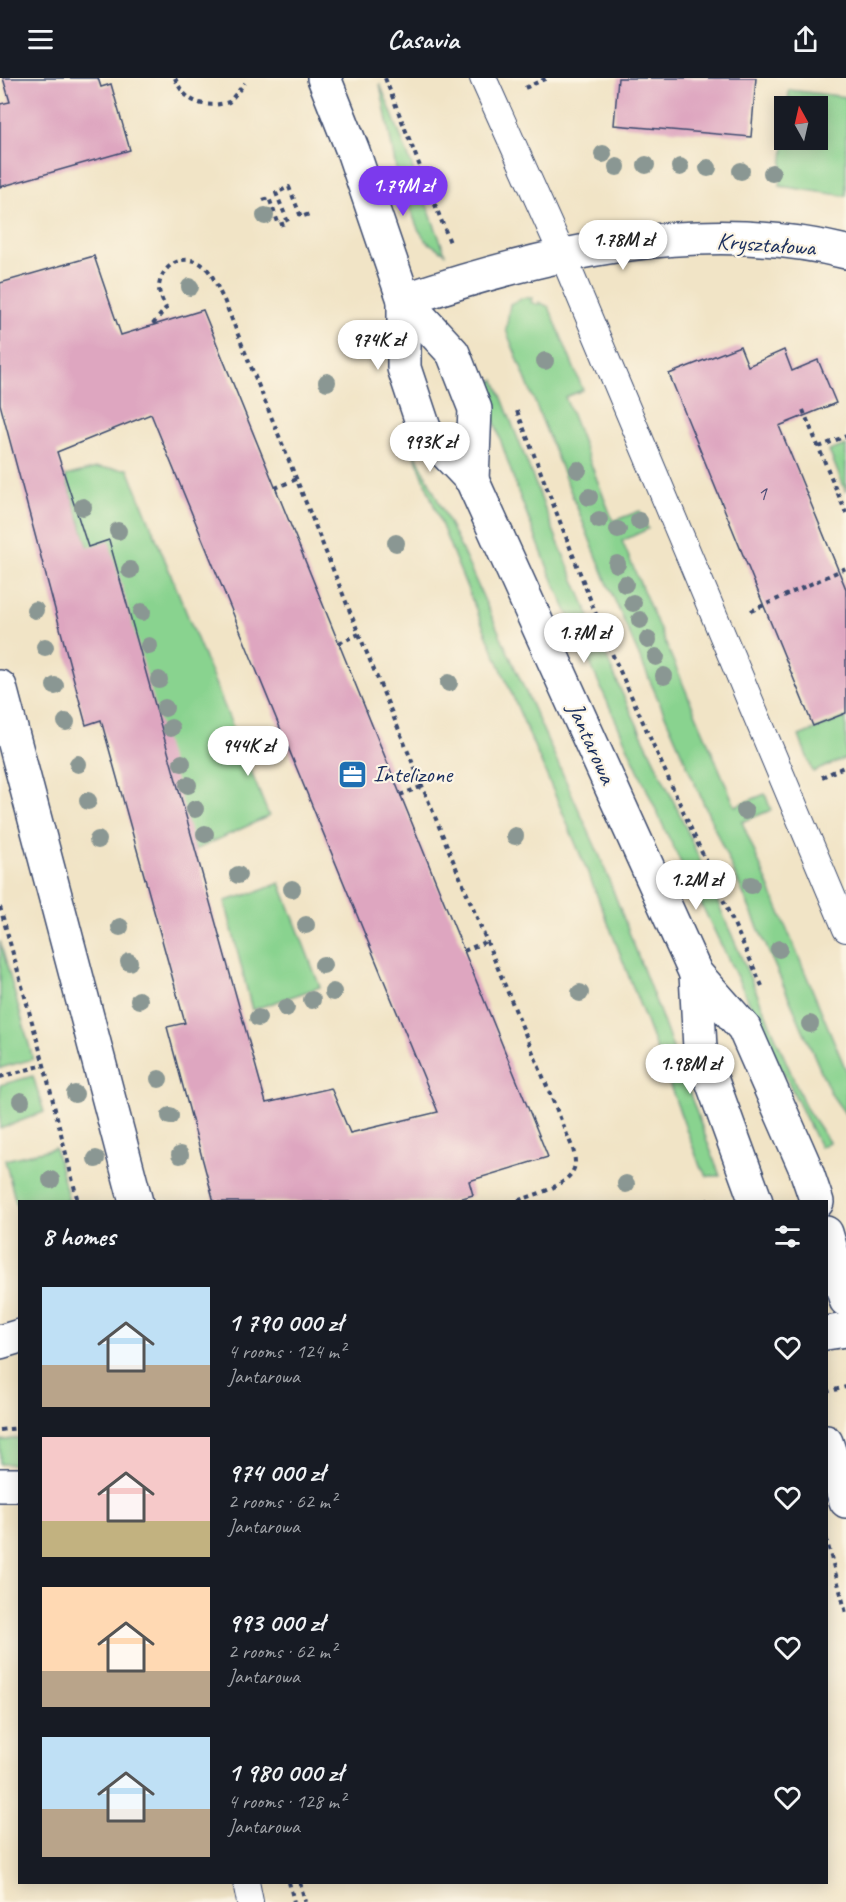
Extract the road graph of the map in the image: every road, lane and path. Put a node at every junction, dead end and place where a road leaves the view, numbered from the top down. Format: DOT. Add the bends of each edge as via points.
graph roads {
  1 [pos="176,78"];
  2 [pos="324,78"];
  3 [pos="385,78"];
  4 [pos="483,78"];
  5 [pos="547,78"];
  6 [pos="244,82"];
  7 [pos="522,90"];
  8 [pos="263,200"];
  9 [pos="312,213"];
  10 [pos="846,252"];
  11 [pos="563,256"];
  12 [pos="465,280"];
  13 [pos="404,300"];
  14 [pos="153,324"];
  15 [pos="515,406"];
  16 [pos="803,410"];
  17 [pos="846,436"];
  18 [pos="819,447"];
  19 [pos="297,479"];
  20 [pos="472,480"];
  21 [pos="275,488"];
  22 [pos="846,513"];
  23 [pos="846,568"];
  24 [pos="742,615"];
  25 [pos="359,634"];
  26 [pos="339,643"];
  27 [pos="0,687"];
  28 [pos="846,766"];
  29 [pos="819,778"];
  30 [pos="423,786"];
  31 [pos="400,795"];
  32 [pos="0,907"];
  33 [pos="846,929"];
  34 [pos="488,941"];
  35 [pos="464,951"];
  36 [pos="696,974"];
  37 [pos="765,992"];
  38 [pos="44,1065"];
  39 [pos="0,1077"];
  40 [pos="78,1200"];
  41 [pos="135,1200"];
  42 [pos="519,1200"];
  43 [pos="755,1200"];
  44 [pos="816,1200"];
  45 [pos="828,1240"];
  46 [pos="839,1278"];
  47 [pos="846,1330"];
  48 [pos="828,1333"];
  49 [pos="18,1337"];
  50 [pos="0,1342"];
  51 [pos="846,1387"];
  52 [pos="828,1392"];
  53 [pos="18,1428"];
  54 [pos="0,1431"];
  55 [pos="828,1448"];
  56 [pos="0,1485"];
  57 [pos="18,1485"];
  58 [pos="846,1501"];
  59 [pos="828,1546"];
  60 [pos="846,1613"];
  61 [pos="246,1884"];
  62 [pos="290,1884"];
  63 [pos="300,1884"];
  64 [pos="250,1902"];
  65 [pos="294,1902"];
  66 [pos="305,1902"];
  1 -- 6 [label="path" via="185,95 209,105 229,102"];
  2 -- 13 [label="street, Jantarowa"];
  3 -- 12 [label="path"];
  4 -- 11 [label="lane"];
  5 -- 7 [label="path"];
  8 -- 9 [label="path" via="269,198 279,225 288,222 276,193 290,187 301,217"];
  10 -- 11 [label="street, Kryształowa" via="775,241 694,239 624,245"];
  11 -- 12 [label="street, Kryształowa"];
  11 -- 33 [label="lane"];
  12 -- 13 [label="street, Kryształowa"];
  13 -- 20 [label="street, Jantarowa" via="404,368 425,431"];
  13 -- 20 [label="street, Jantarowa" via="453,353 475,409"];
  14 -- 19 [label="path" via="166,308 158,287 169,265 194,259 206,268 224,300"];
  15 -- 37 [label="path" via="606,640"];
  16 -- 18 [label="path"];
  17 -- 18 [label="path"];
  18 -- 22 [label="path"];
  19 -- 21 [label="path"];
  19 -- 25 [label="path"];
  20 -- 36 [label="street, Jantarowa"];
  23 -- 24 [label="path"];
  25 -- 26 [label="path"];
  25 -- 30 [label="path"];
  27 -- 41 [label="street"];
  28 -- 29 [label="path"];
  30 -- 31 [label="path"];
  30 -- 34 [label="path"];
  32 -- 38 [label="path"];
  34 -- 35 [label="path"];
  34 -- 42 [label="path" via="575,1162 573,1171 560,1185"];
  36 -- 43 [label="street, Jantarowa" via="700,1048"];
  36 -- 44 [label="street, Jantarowa" via="744,1028"];
  38 -- 39 [label="path"];
  38 -- 40 [label="path"];
  45 -- 46 [label="street"];
  47 -- 48 [label="street"];
  49 -- 50 [label="street"];
  51 -- 52 [label="path"];
  53 -- 54 [label="path"];
  55 -- 58 [label="street"];
  56 -- 57 [label="street"];
  59 -- 60 [label="path"];
  61 -- 64 [label="lane"];
  62 -- 65 [label="path"];
  63 -- 66 [label="path"];
}
